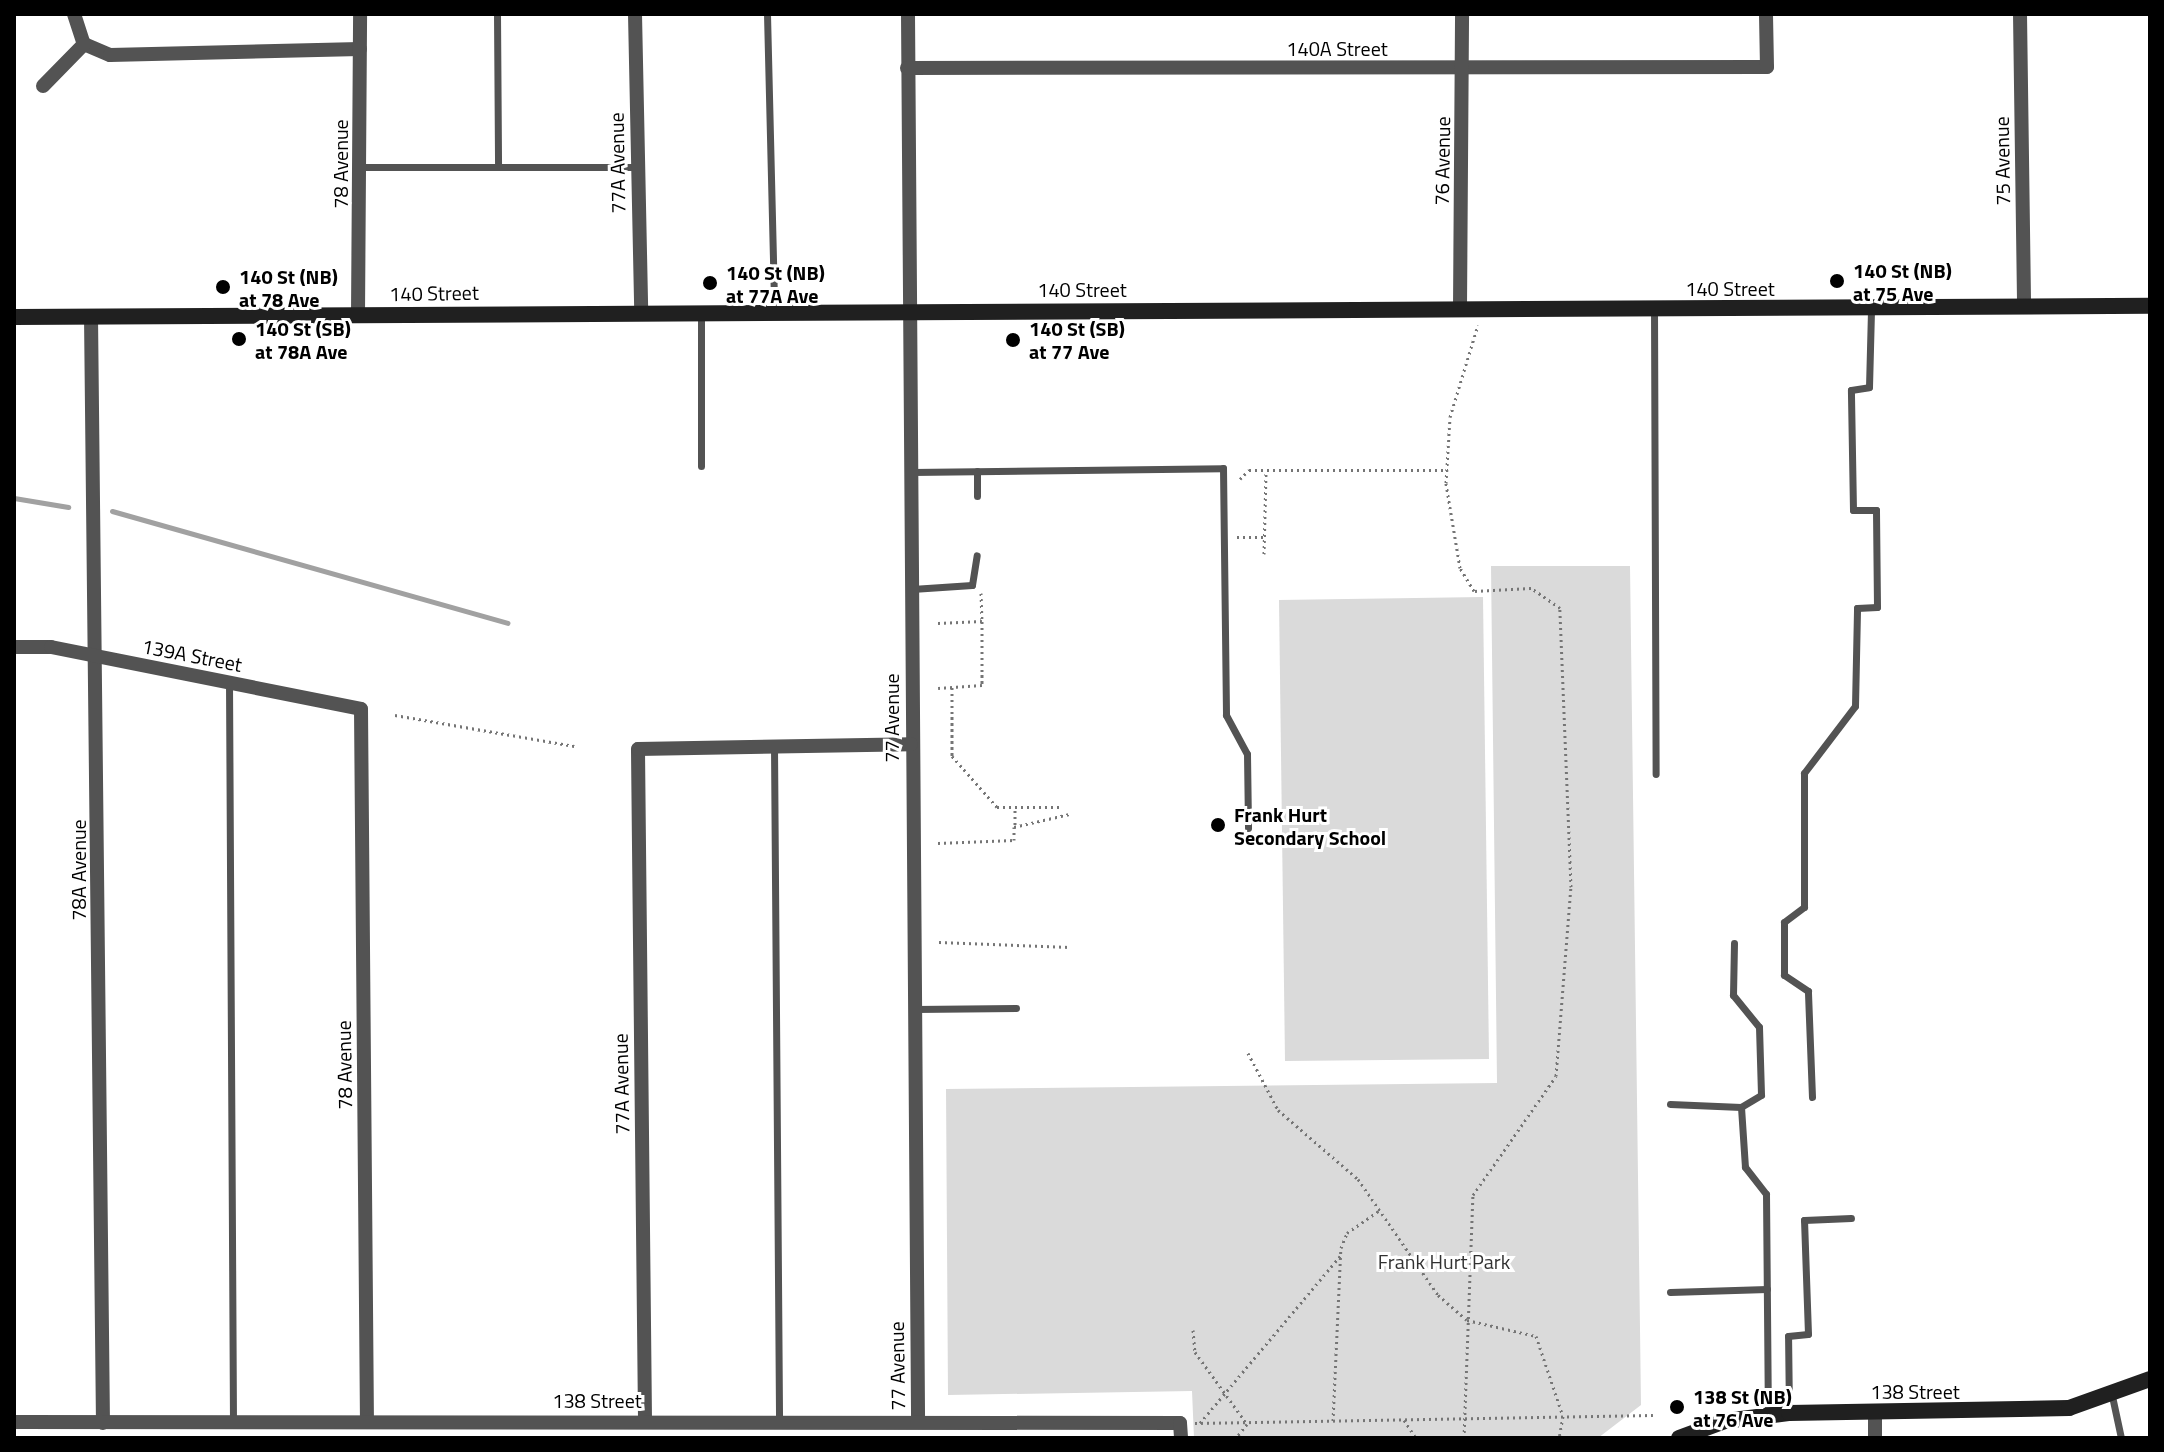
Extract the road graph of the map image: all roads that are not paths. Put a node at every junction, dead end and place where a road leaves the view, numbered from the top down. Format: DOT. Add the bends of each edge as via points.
graph roads {
  1 [pos="74,14"];
  2 [pos="360,14"];
  3 [pos="497,14"];
  4 [pos="635,14"];
  5 [pos="767,14"];
  6 [pos="908,14"];
  7 [pos="1462,14"];
  8 [pos="1766,14"];
  9 [pos="2020,14"];
  10 [pos="84,44"];
  11 [pos="360,49"];
  12 [pos="907,68"];
  13 [pos="1463,68"];
  14 [pos="43,86"];
  15 [pos="360,167"];
  16 [pos="498,167"];
  17 [pos="637,167"];
  18 [pos="2150,306"];
  19 [pos="1871,307"];
  20 [pos="2024,307"];
  21 [pos="1460,308"];
  22 [pos="1654,308"];
  23 [pos="774,310"];
  24 [pos="908,310"];
  25 [pos="701,311"];
  26 [pos="641,312"];
  27 [pos="358,314"];
  28 [pos="91,316"];
  29 [pos="14,317"];
  30 [pos="701,466"];
  31 [pos="977,471"];
  32 [pos="910,472"];
  33 [pos="977,496"];
  34 [pos="977,555"];
  35 [pos="910,589"];
  36 [pos="14,647"];
  37 [pos="97,656"];
  38 [pos="229,682"];
  39 [pos="361,709"];
  40 [pos="911,744"];
  41 [pos="774,746"];
  42 [pos="1656,774"];
  43 [pos="1248,828"];
  44 [pos="1734,943"];
  45 [pos="1016,1008"];
  46 [pos="912,1009"];
  47 [pos="1812,1097"];
  48 [pos="1670,1104"];
  49 [pos="1741,1107"];
  50 [pos="1851,1218"];
  51 [pos="1767,1289"];
  52 [pos="1670,1292"];
  53 [pos="2150,1379"];
  54 [pos="2112,1396"];
  55 [pos="1875,1412"];
  56 [pos="1789,1413"];
  57 [pos="1768,1414"];
  58 [pos="645,1419"];
  59 [pos="779,1420"];
  60 [pos="367,1421"];
  61 [pos="918,1421"];
  62 [pos="14,1422"];
  63 [pos="233,1422"];
  64 [pos="103,1423"];
  65 [pos="1184,1428"];
  66 [pos="1679,1438"];
  67 [pos="1875,1438"];
  68 [pos="2121,1438"];
  1 -- 10 [label="street"];
  2 -- 11 [label="street, 78 Avenue"];
  3 -- 16 [label="lane"];
  4 -- 17 [label="street, 77A Avenue"];
  5 -- 23 [label="lane"];
  6 -- 12 [label="street, 77 Avenue"];
  7 -- 13 [label="street, 76 Avenue"];
  8 -- 13 [label="street, 140A Street" via="1767,67"];
  9 -- 20 [label="street, 75 Avenue"];
  10 -- 11 [label="street" via="110,55"];
  10 -- 14 [label="street"];
  11 -- 15 [label="street, 78 Avenue"];
  12 -- 13 [label="street, 140A Street"];
  12 -- 24 [label="street, 77 Avenue"];
  13 -- 21 [label="street, 76 Avenue"];
  15 -- 16 [label="lane"];
  15 -- 27 [label="street, 78 Avenue"];
  16 -- 17 [label="lane"];
  17 -- 26 [label="street, 77A Avenue"];
  18 -- 20 [label="main road, 140 Street"];
  19 -- 20 [label="main road, 140 Street"];
  19 -- 22 [label="main road, 140 Street"];
  19 -- 47 [label="lane" via="1869,387 1851,390 1853,510 1876,510 1877,607 1857,608 1855,706 1804,773 1804,907 1784,922 1784,975 1808,991"];
  21 -- 22 [label="main road, 140 Street"];
  21 -- 24 [label="main road, 140 Street"];
  22 -- 42 [label="lane"];
  23 -- 24 [label="main road, 140 Street"];
  23 -- 25 [label="main road, 140 Street"];
  24 -- 32 [label="street, 77 Avenue"];
  25 -- 26 [label="main road, 140 Street"];
  25 -- 30 [label="lane"];
  26 -- 27 [label="main road, 140 Street"];
  27 -- 28 [label="main road, 140 Street"];
  28 -- 29 [label="main road, 140 Street"];
  28 -- 37 [label="street, 78A Avenue"];
  31 -- 32 [label="lane"];
  31 -- 33 [label="lane"];
  31 -- 43 [label="lane" via="1223,468 1226,715 1247,754"];
  32 -- 35 [label="street, 77 Avenue"];
  34 -- 35 [label="lane" via="972,585"];
  35 -- 40 [label="street, 77 Avenue"];
  36 -- 37 [label="street, 139A Street"];
  37 -- 38 [label="street, 139A Street"];
  37 -- 64 [label="street, 78A Avenue"];
  38 -- 39 [label="street, 139A Street"];
  38 -- 63 [label="lane"];
  39 -- 60 [label="street, 78 Avenue"];
  40 -- 41 [label="street"];
  40 -- 46 [label="street, 77 Avenue"];
  41 -- 58 [label="street, 77A Avenue" via="638,749"];
  41 -- 59 [label="lane"];
  44 -- 49 [label="lane" via="1733,995 1759,1027 1761,1095"];
  45 -- 46 [label="lane"];
  46 -- 61 [label="street, 77 Avenue"];
  48 -- 49 [label="lane"];
  49 -- 51 [label="lane" via="1745,1167 1766,1194"];
  50 -- 56 [label="lane" via="1804,1220 1808,1334 1788,1336"];
  51 -- 52 [label="lane"];
  51 -- 57 [label="lane"];
  53 -- 54 [label="main road, 138 Street"];
  54 -- 55 [label="main road, 138 Street" via="2048,1410"];
  54 -- 68 [label="lane"];
  55 -- 56 [label="main road, 138 Street"];
  55 -- 67 [label="street"];
  56 -- 57 [label="main road, 138 Street"];
  57 -- 66 [label="main road, 138 Street"];
  58 -- 59 [label="street, 138 Street"];
  58 -- 60 [label="street, 138 Street"];
  59 -- 61 [label="street, 138 Street"];
  60 -- 63 [label="street, 138 Street"];
  61 -- 65 [label="street, 138 Street"];
  62 -- 64 [label="street, 138 Street"];
  63 -- 64 [label="street, 138 Street"];
}
